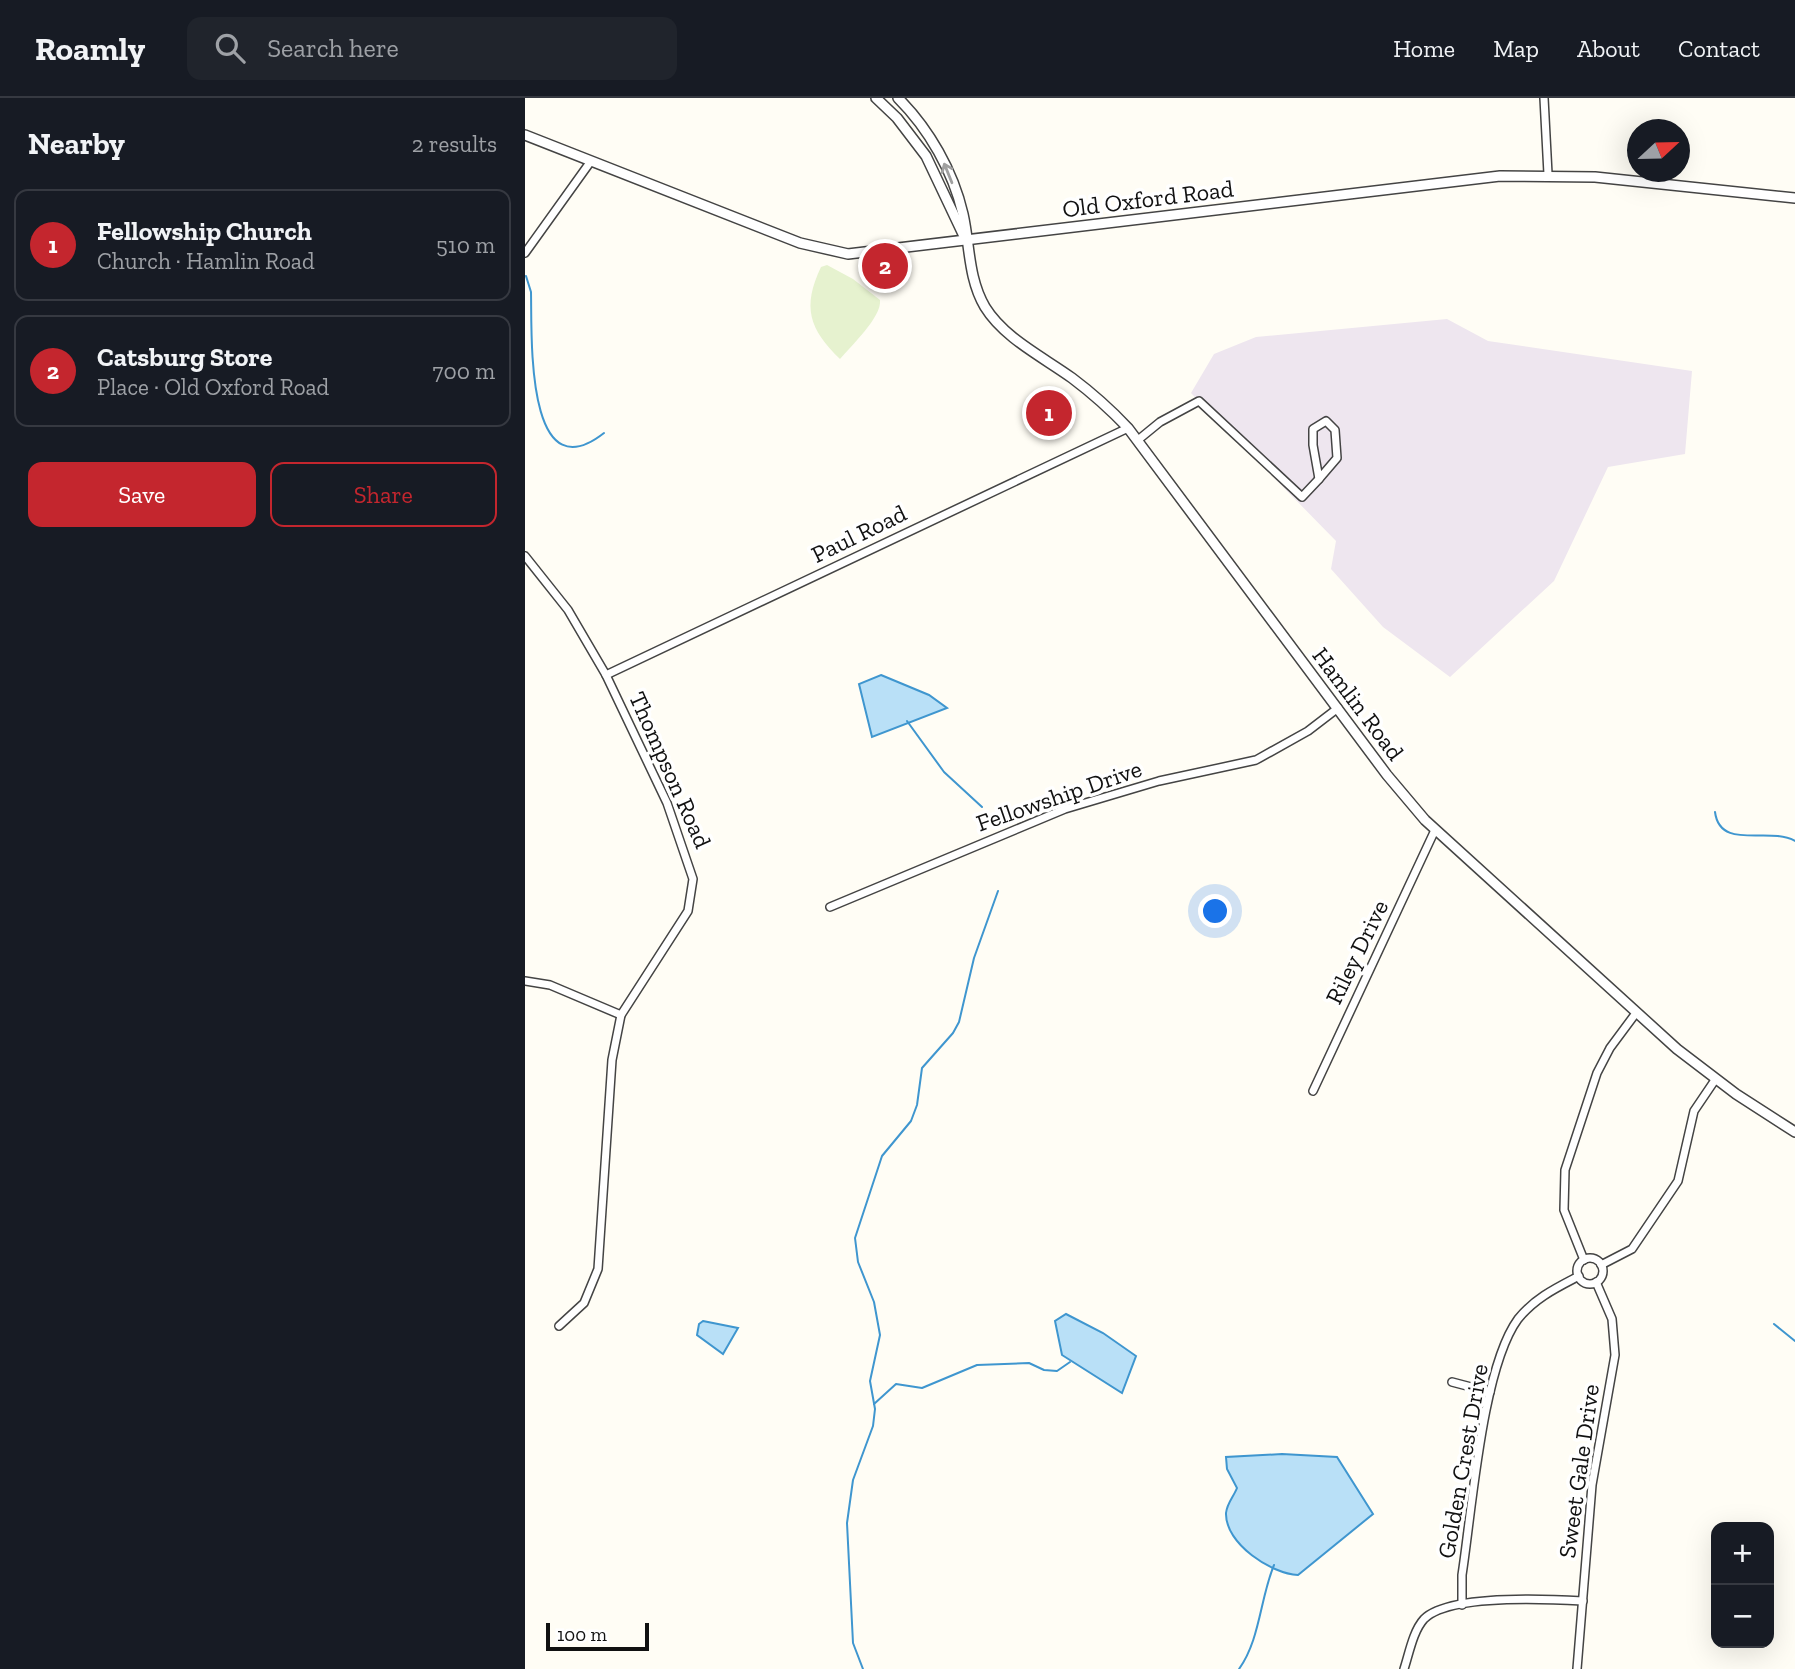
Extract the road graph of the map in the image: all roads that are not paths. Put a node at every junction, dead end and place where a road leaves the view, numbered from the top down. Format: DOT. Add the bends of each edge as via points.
graph roads {
  1 [pos="876,98"];
  2 [pos="898,98"];
  3 [pos="1544,98"];
  4 [pos="525,135"];
  5 [pos="591,161"];
  6 [pos="1548,174"];
  7 [pos="1795,198"];
  8 [pos="966,239"];
  9 [pos="525,253"];
  10 [pos="1128,428"];
  11 [pos="1138,440"];
  12 [pos="1319,479"];
  13 [pos="525,556"];
  14 [pos="607,675"];
  15 [pos="1338,708"];
  16 [pos="1434,830"];
  17 [pos="830,907"];
  18 [pos="525,981"];
  19 [pos="1636,1013"];
  20 [pos="621,1015"];
  21 [pos="1715,1080"];
  22 [pos="1313,1091"];
  23 [pos="1795,1132"];
  24 [pos="1584,1260"];
  25 [pos="1601,1265"];
  26 [pos="1579,1276"];
  27 [pos="1596,1282"];
  28 [pos="559,1326"];
  29 [pos="1452,1382"];
  30 [pos="1490,1392"];
  31 [pos="1583,1601"];
  32 [pos="1462,1605"];
  33 [pos="1404,1669"];
  34 [pos="1577,1669"];
  1 -- 8 [label="street" via="926,156"];
  8 -- 2 [label="street, one-way" via="963,214 944,161 923,126"];
  3 -- 6 [label="street"];
  4 -- 5 [label="street, Old Oxford Road"];
  5 -- 8 [label="street, Old Oxford Road" via="826,251 871,253"];
  5 -- 9 [label="street"];
  6 -- 7 [label="street, Old Oxford Road"];
  6 -- 8 [label="street, Old Oxford Road"];
  8 -- 10 [label="street, Hamlin Road" via="977,290 996,321 1085,388"];
  10 -- 11 [label="street, Hamlin Road"];
  10 -- 14 [label="street, Paul Road"];
  11 -- 12 [label="street" via="1199,401 1302,496"];
  11 -- 15 [label="street, Hamlin Road"];
  12 -- 12 [label="street" via="1337,457 1335,430 1325,421 1313,429"];
  13 -- 14 [label="street, Thompson Road" via="568,610"];
  14 -- 20 [label="street, Thompson Road" via="663,795 693,879 688,911"];
  15 -- 16 [label="street, Hamlin Road"];
  15 -- 17 [label="street, Fellowship Drive" via="1257,760 1159,781 1065,809"];
  16 -- 19 [label="street, Hamlin Road"];
  16 -- 22 [label="street, Riley Drive"];
  18 -- 20 [label="street" via="550,985"];
  19 -- 21 [label="street, Hamlin Road"];
  19 -- 24 [label="street" via="1597,1073 1565,1170 1564,1210"];
  20 -- 28 [label="street, Thompson Road" via="612,1060 598,1269 584,1303"];
  21 -- 23 [label="street, Hamlin Road"];
  21 -- 25 [label="street" via="1694,1111 1678,1181 1632,1249"];
  24 -- 25 [label="street" via="1594,1259"];
  24 -- 26 [label="street" via="1578,1267"];
  25 -- 27 [label="street" via="1602,1275"];
  26 -- 27 [label="street" via="1586,1283"];
  26 -- 30 [label="street, Golden Crest Drive" via="1542,1296 1516,1322"];
  27 -- 31 [label="street, Sweet Gale Drive" via="1612,1319 1615,1355 1592,1485"];
  29 -- 30 [label="street"];
  30 -- 32 [label="street, Golden Crest Drive" via="1462,1575"];
  31 -- 32 [label="street" via="1523,1598"];
  31 -- 34 [label="street, Sweet Gale Drive"];
  32 -- 33 [label="street" via="1441,1608 1425,1618"];
}
